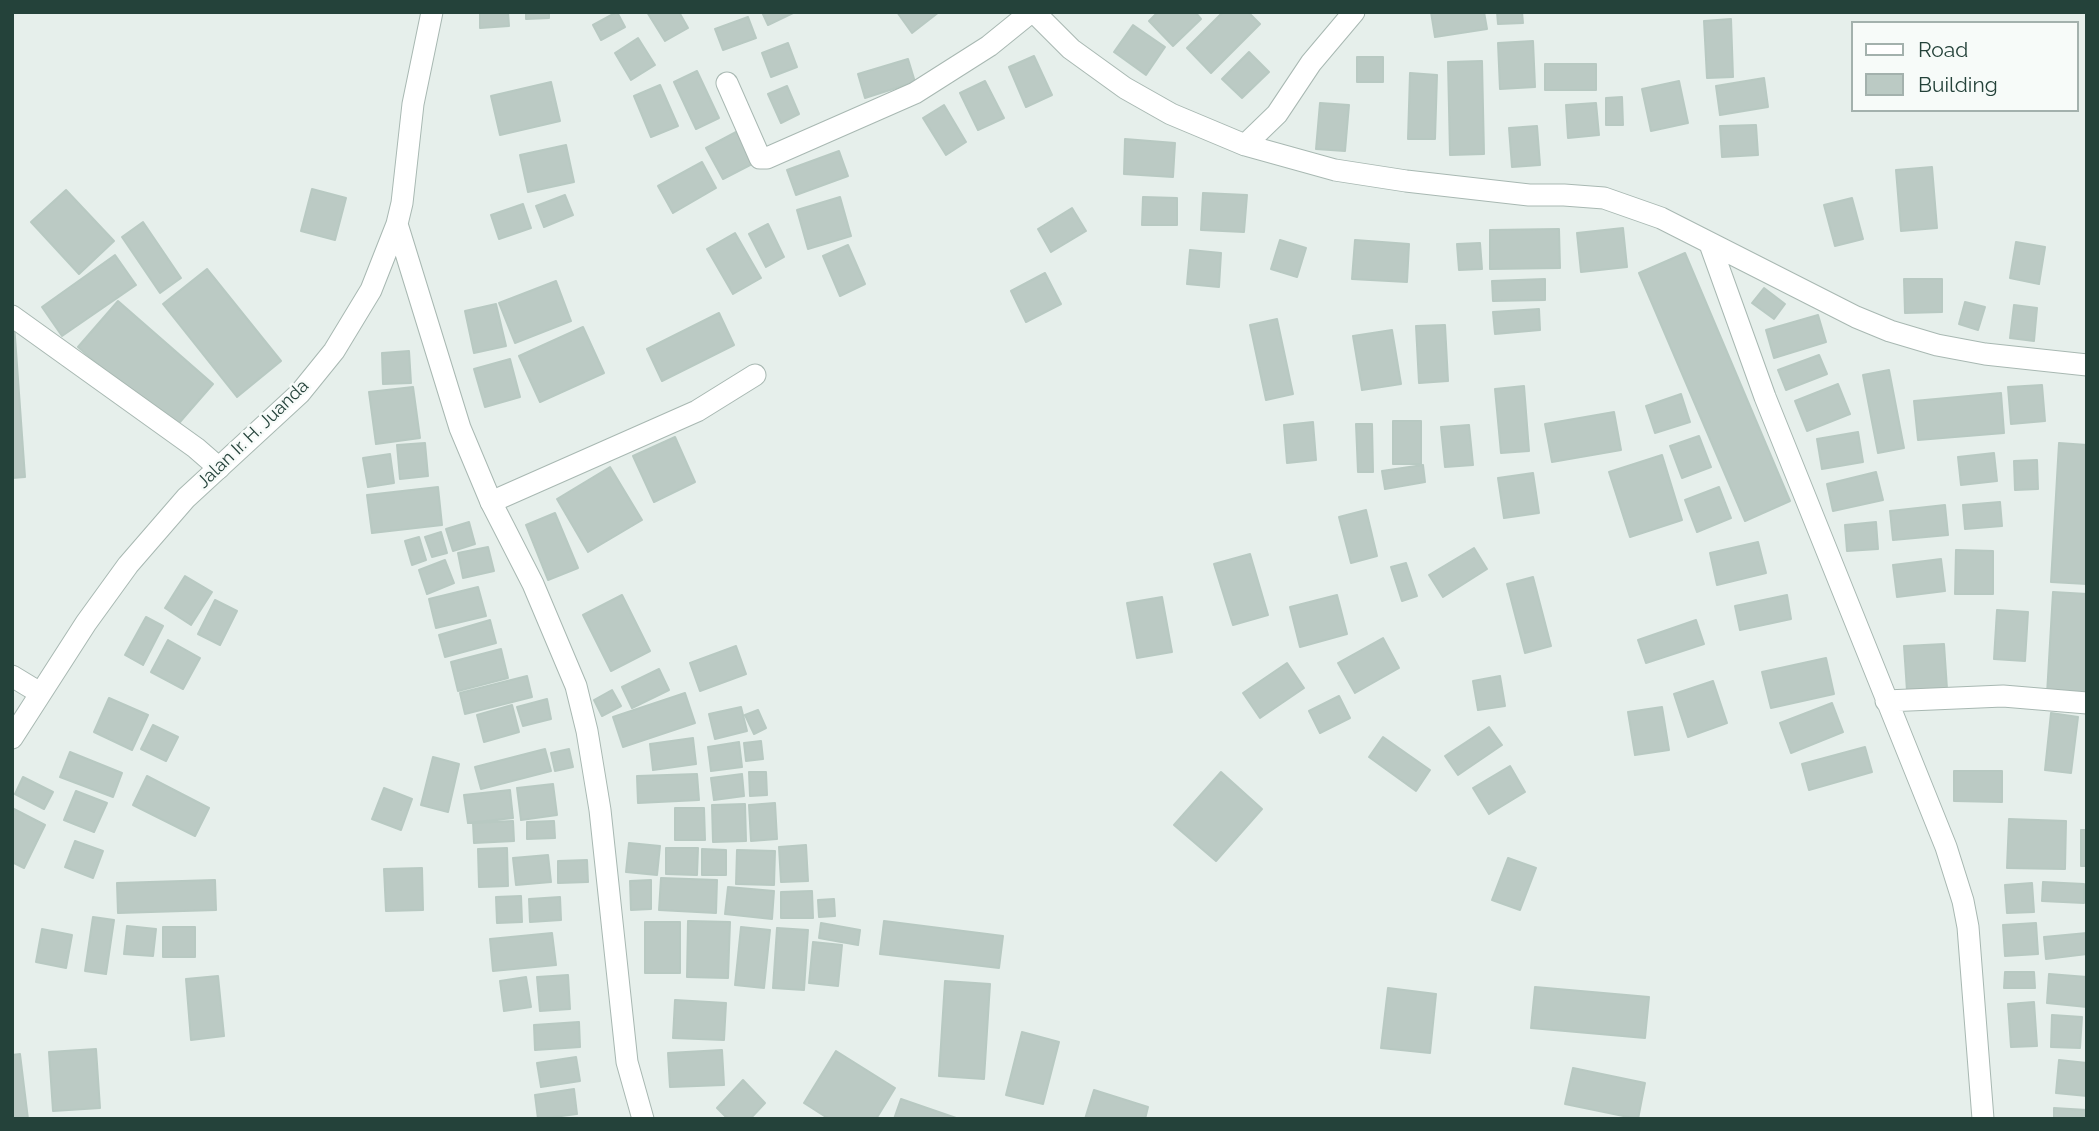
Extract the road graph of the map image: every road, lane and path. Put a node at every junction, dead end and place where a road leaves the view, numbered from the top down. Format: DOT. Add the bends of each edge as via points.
graph roads {
  1 [pos="432,12"];
  2 [pos="1033,12"];
  3 [pos="1354,12"];
  4 [pos="727,83"];
  5 [pos="1245,145"];
  6 [pos="397,224"];
  7 [pos="1710,244"];
  8 [pos="12,316"];
  9 [pos="2087,365"];
  10 [pos="755,375"];
  11 [pos="219,468"];
  12 [pos="491,502"];
  13 [pos="12,676"];
  14 [pos="40,693"];
  15 [pos="1886,701"];
  16 [pos="2087,703"];
  17 [pos="12,738"];
  18 [pos="643,1119"];
  19 [pos="1983,1119"];
  1 -- 6 [label="street, Jalan Ir. H. Juanda" via="412,104"];
  2 -- 4 [label="street" via="915,93 767,158 760,158"];
  2 -- 5 [label="street" via="1071,49 1125,88 1171,114"];
  3 -- 5 [label="street" via="1311,63 1277,114"];
  5 -- 7 [label="street" via="1335,170 1406,181 1516,194 1604,198 1661,218"];
  6 -- 11 [label="street, Jalan Ir. H. Juanda" via="371,290 334,351 300,393"];
  6 -- 12 [label="street" via="460,428"];
  7 -- 9 [label="street" via="1890,331 1985,354"];
  7 -- 15 [label="street"];
  8 -- 11 [label="street"];
  10 -- 12 [label="street" via="697,411"];
  11 -- 14 [label="street, Jalan Ir. H. Juanda" via="186,498 128,565"];
  12 -- 18 [label="street" via="533,584 576,686 600,810 627,1062"];
  13 -- 14 [label="street"];
  14 -- 17 [label="street, Jalan Ir. H. Juanda"];
  15 -- 16 [label="street" via="2003,696"];
  15 -- 19 [label="street" via="1964,901"];
}
